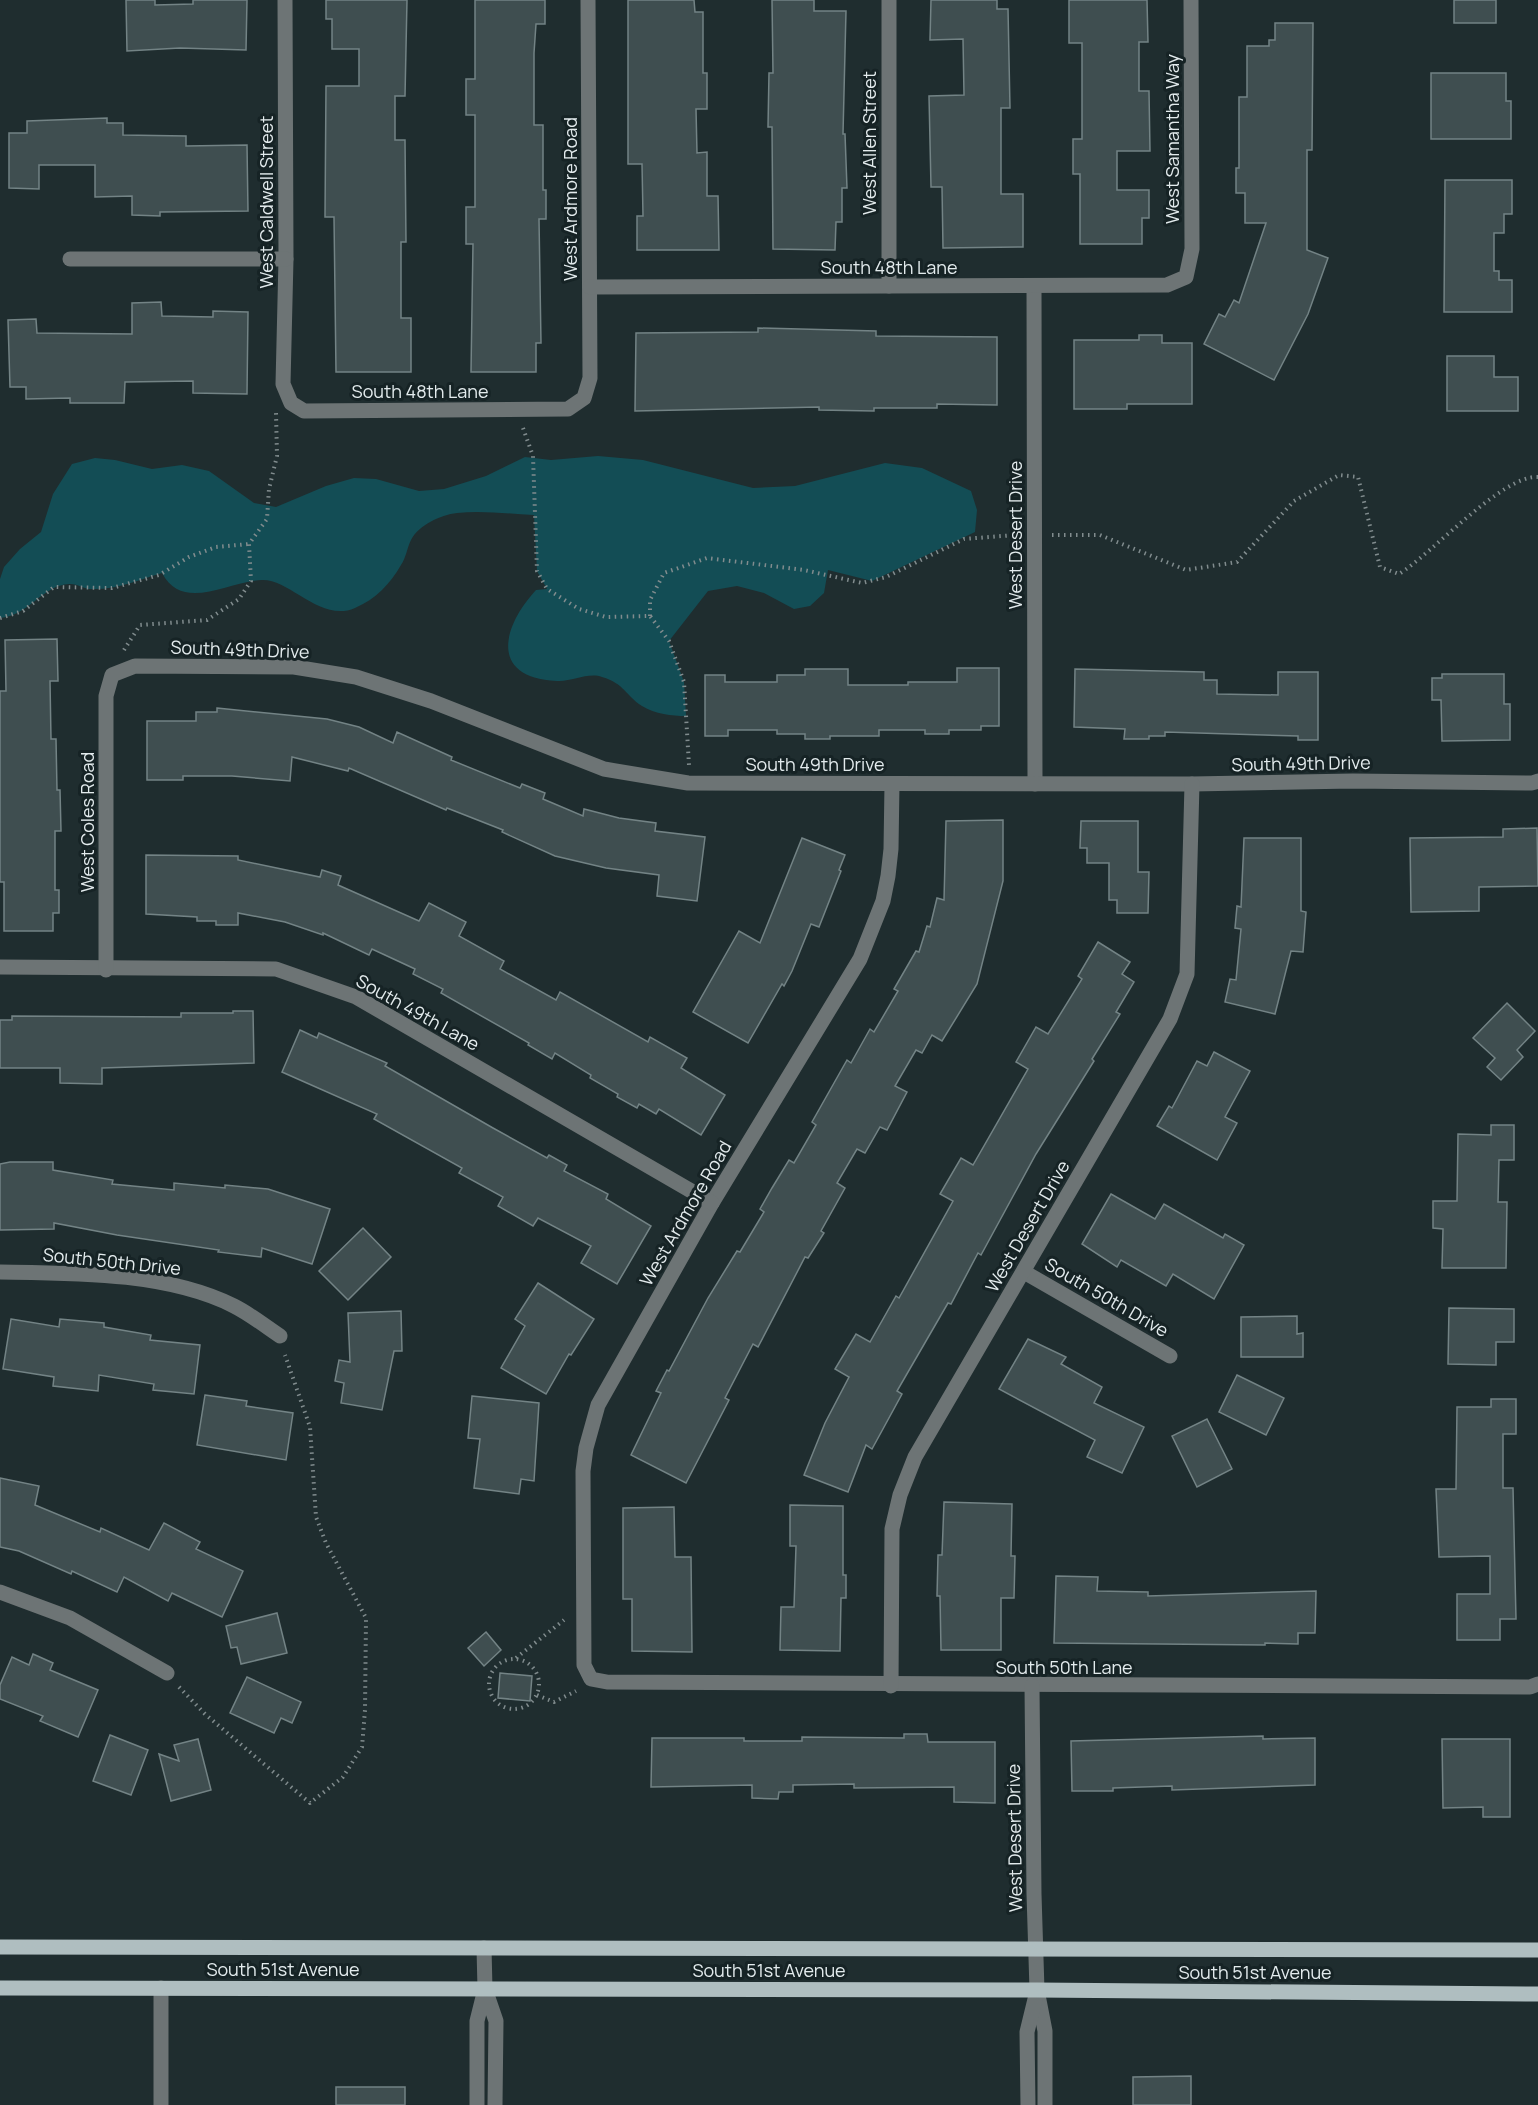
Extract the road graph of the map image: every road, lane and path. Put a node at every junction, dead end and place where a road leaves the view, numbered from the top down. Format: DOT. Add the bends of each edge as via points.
graph roads {
  1 [pos="285,0"];
  2 [pos="588,0"];
  3 [pos="889,0"];
  4 [pos="1191,0"];
  5 [pos="70,259"];
  6 [pos="286,259"];
  7 [pos="1186,278"];
  8 [pos="889,286"];
  9 [pos="1034,286"];
  10 [pos="590,287"];
  11 [pos="585,398"];
  12 [pos="291,403"];
  13 [pos="521,409"];
  14 [pos="1538,477"];
  15 [pos="1034,536"];
  16 [pos="249,544"];
  17 [pos="650,616"];
  18 [pos="0,618"];
  19 [pos="112,675"];
  20 [pos="1538,781"];
  21 [pos="688,783"];
  22 [pos="892,784"];
  23 [pos="1035,784"];
  24 [pos="1192,784"];
  25 [pos="0,967"];
  26 [pos="106,970"];
  27 [pos="711,1203"];
  28 [pos="0,1272"];
  29 [pos="1024,1272"];
  30 [pos="280,1336"];
  31 [pos="1170,1356"];
  32 [pos="0,1592"];
  33 [pos="582,1610"];
  34 [pos="512,1659"];
  35 [pos="167,1673"];
  36 [pos="591,1679"];
  37 [pos="1538,1684"];
  38 [pos="891,1686"];
  39 [pos="1032,1686"];
  40 [pos="537,1695"];
  41 [pos="0,1947"];
  42 [pos="484,1948"];
  43 [pos="1036,1948"];
  44 [pos="1538,1950"];
  45 [pos="0,1988"];
  46 [pos="161,1988"];
  47 [pos="485,1989"];
  48 [pos="1037,1989"];
  49 [pos="1538,1994"];
  50 [pos="477,2080"];
  51 [pos="1028,2080"];
  52 [pos="1045,2080"];
  53 [pos="496,2081"];
  54 [pos="161,2105"];
  55 [pos="477,2105"];
  56 [pos="495,2105"];
  57 [pos="1028,2105"];
  58 [pos="1045,2105"];
  1 -- 6 [label="street, West Caldwell Street"];
  2 -- 10 [label="street, West Ardmore Road"];
  3 -- 8 [label="street, West Allen Street"];
  4 -- 7 [label="street, West Samantha Way" via="1192,249"];
  5 -- 6 [label="street"];
  6 -- 12 [label="street, West Caldwell Street" via="283,384"];
  7 -- 9 [label="street, South 48th Lane" via="1167,285"];
  8 -- 9 [label="street, South 48th Lane"];
  8 -- 10 [label="street, South 48th Lane"];
  9 -- 15 [label="street, West Desert Drive"];
  10 -- 11 [label="street, West Ardmore Road" via="590,378"];
  11 -- 13 [label="street, South 48th Lane" via="568,409"];
  12 -- 13 [label="street, South 48th Lane" via="304,411"];
  12 -- 16 [label="path" via="276,412 277,456 267,519"];
  13 -- 17 [label="path" via="533,456 537,571 547,589 579,609 606,617"];
  14 -- 15 [label="path" via="1495,495 1399,574 1380,567 1358,477 1339,475 1294,501 1237,562 1186,570 1100,535"];
  15 -- 17 [label="path" via="964,539 886,578 862,583 804,570 707,558 664,573 650,600"];
  15 -- 23 [label="street, West Desert Drive"];
  16 -- 18 [label="path" via="216,547 159,575 112,588 54,587 23,611"];
  16 -- 19 [label="path" via="251,581 239,599 207,621 140,625"];
  17 -- 21 [label="path" via="669,641 684,682"];
  19 -- 21 [label="street, South 49th Drive" via="135,666 294,667 356,677 431,701 604,769"];
  19 -- 26 [label="street, West Coles Road" via="106,696"];
  20 -- 24 [label="street, South 49th Drive"];
  21 -- 22 [label="street, South 49th Drive"];
  22 -- 23 [label="street, South 49th Drive"];
  22 -- 27 [label="street, West Ardmore Road" via="888,876 883,901 860,959"];
  23 -- 24 [label="street, South 49th Drive"];
  24 -- 29 [label="street, West Desert Drive" via="1187,974 1170,1019"];
  25 -- 26 [label="street, South 49th Lane"];
  26 -- 27 [label="street, South 49th Lane" via="276,969 356,997"];
  27 -- 33 [label="street, West Ardmore Road" via="597,1405 583,1471"];
  28 -- 30 [label="street, South 50th Drive" via="122,1278 185,1288 234,1306"];
  29 -- 31 [label="street, South 50th Drive"];
  29 -- 38 [label="street, West Desert Drive" via="934,1422 900,1495 891,1549"];
  30 -- 35 [label="path" via="310,1427 316,1517 366,1618 362,1747 344,1777 310,1803 205,1714"];
  32 -- 35 [label="street" via="70,1618"];
  33 -- 34 [label="path" via="552,1628 523,1655"];
  33 -- 36 [label="street, West Ardmore Road" via="584,1665"];
  34 -- 40 [label="path" via="523,1660 536,1671"];
  34 -- 40 [label="path" via="501,1662 492,1672 492,1694 498,1703 514,1709 530,1704"];
  36 -- 38 [label="street, South 50th Lane"];
  36 -- 40 [label="path" via="554,1702"];
  37 -- 39 [label="street, South 50th Lane"];
  38 -- 39 [label="street, South 50th Lane"];
  39 -- 43 [label="street, West Desert Drive"];
  41 -- 42 [label="main road, South 51st Avenue"];
  42 -- 43 [label="main road, South 51st Avenue"];
  42 -- 47 [label="street"];
  43 -- 44 [label="main road, South 51st Avenue"];
  43 -- 48 [label="street, West Desert Drive"];
  45 -- 46 [label="main road, South 51st Avenue"];
  46 -- 47 [label="main road, South 51st Avenue"];
  46 -- 54 [label="street"];
  47 -- 48 [label="main road, South 51st Avenue"];
  47 -- 50 [label="street" via="477,2021"];
  47 -- 53 [label="street" via="496,2021"];
  48 -- 49 [label="main road, South 51st Avenue"];
  48 -- 51 [label="street, West Desert Drive" via="1028,2032"];
  48 -- 52 [label="street, West Desert Drive" via="1045,2031"];
  50 -- 53 [label="street"];
  50 -- 55 [label="street"];
  51 -- 52 [label="street"];
  51 -- 57 [label="street, West Desert Drive"];
  52 -- 58 [label="street, West Desert Drive"];
  53 -- 56 [label="street"];
}
